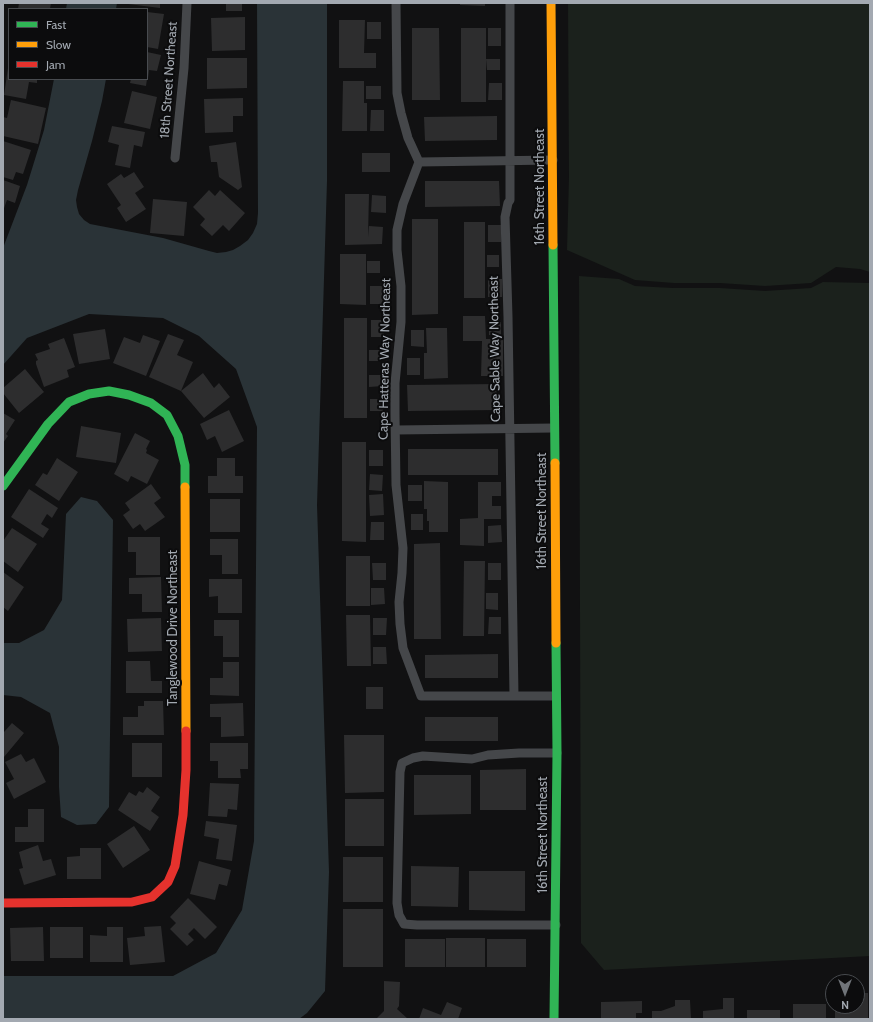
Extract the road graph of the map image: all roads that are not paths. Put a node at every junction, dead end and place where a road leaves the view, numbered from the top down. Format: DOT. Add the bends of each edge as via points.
graph roads {
  1 [pos="187,3"];
  2 [pos="396,3"];
  3 [pos="510,3"];
  4 [pos="551,3"];
  5 [pos="175,158"];
  6 [pos="553,160"];
  7 [pos="510,161"];
  8 [pos="419,162"];
  9 [pos="554,428"];
  10 [pos="509,429"];
  11 [pos="396,430"];
  12 [pos="3,486"];
  13 [pos="514,696"];
  14 [pos="556,696"];
  15 [pos="557,753"];
  16 [pos="3,903"];
  17 [pos="556,925"];
  18 [pos="554,1019"];
  1 -- 5 [label="street, 18th Street Northeast" via="184,68"];
  2 -- 8 [label="street" via="397,93 408,138"];
  3 -- 7 [label="street, Cape Sable Way Northeast"];
  4 -- 6 [label="street, 16th Street Northeast"];
  6 -- 7 [label="street"];
  6 -- 9 [label="street, 16th Street Northeast"];
  7 -- 8 [label="street"];
  7 -- 10 [label="street, Cape Sable Way Northeast" via="510,200 505,217"];
  8 -- 11 [label="street, Cape Hatteras Way Northeast" via="403,204 397,230 401,322 395,383"];
  9 -- 10 [label="street"];
  9 -- 14 [label="street, 16th Street Northeast"];
  10 -- 11 [label="street"];
  10 -- 13 [label="street, Cape Sable Way Northeast"];
  11 -- 13 [label="street, Cape Hatteras Way Northeast" via="396,485 403,548 400,624 403,648 421,696"];
  12 -- 16 [label="street, Tanglewood Drive Northeast" via="48,424 70,402 89,394 109,391 129,394 151,403 167,416 178,436 185,465 186,770 184,814 175,866 168,882 152,897 132,902"];
  13 -- 14 [label="street"];
  14 -- 15 [label="street, 16th Street Northeast"];
  15 -- 17 [label="street, 16th Street Northeast"];
  15 -- 17 [label="street" via="488,755 472,759 423,756 402,763 397,903 404,924"];
  17 -- 18 [label="street, 16th Street Northeast"];
}
